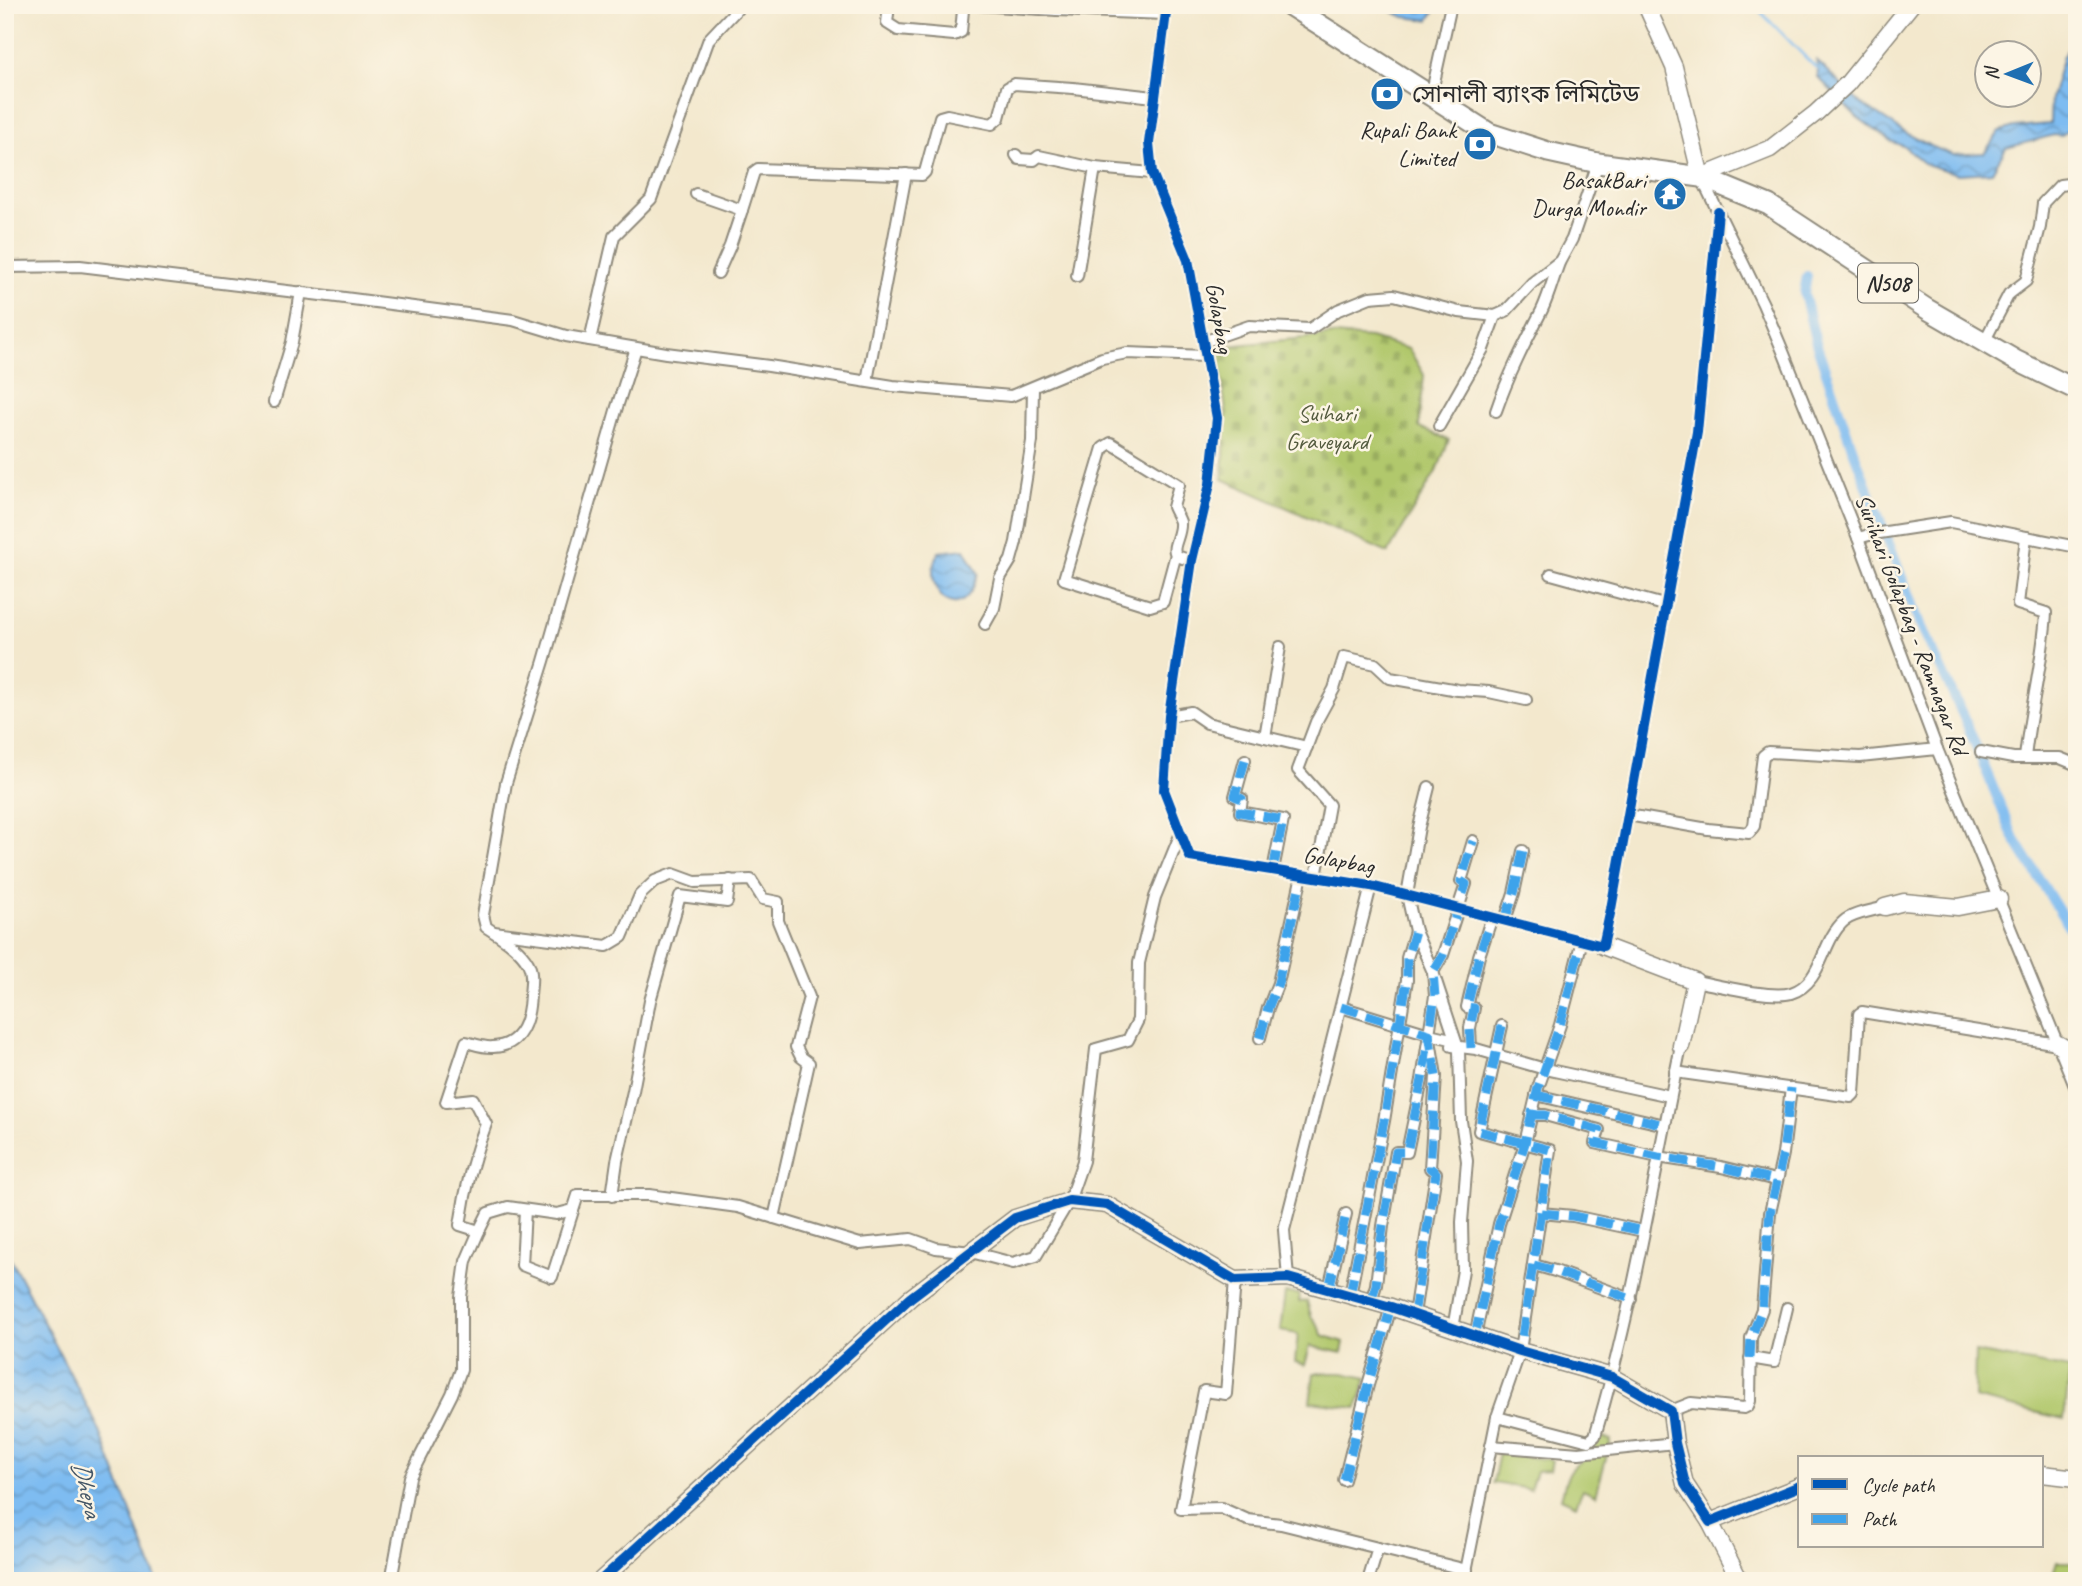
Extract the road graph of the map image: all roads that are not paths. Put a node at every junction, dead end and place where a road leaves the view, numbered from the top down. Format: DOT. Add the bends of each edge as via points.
graph roads {
  1 [pos="741,5"];
  2 [pos="889,5"];
  3 [pos="966,5"];
  4 [pos="978,5"];
  5 [pos="1451,5"];
  6 [pos="1646,5"];
  7 [pos="1911,5"];
  8 [pos="1292,6"];
  9 [pos="1057,8"];
  10 [pos="1166,10"];
  11 [pos="1431,96"];
  12 [pos="1154,97"];
  13 [pos="1016,155"];
  14 [pos="1598,163"];
  15 [pos="1094,168"];
  16 [pos="1153,173"];
  17 [pos="906,174"];
  18 [pos="1701,177"];
  19 [pos="2077,183"];
  20 [pos="696,194"];
  21 [pos="742,210"];
  22 [pos="1718,212"];
  23 [pos="1560,261"];
  24 [pos="5,267"];
  25 [pos="718,272"];
  26 [pos="1077,276"];
  27 [pos="301,292"];
  28 [pos="1495,316"];
  29 [pos="590,340"];
  30 [pos="1203,342"];
  31 [pos="1984,342"];
  32 [pos="636,348"];
  33 [pos="1205,356"];
  34 [pos="867,381"];
  35 [pos="1033,388"];
  36 [pos="2077,390"];
  37 [pos="274,402"];
  38 [pos="1496,411"];
  39 [pos="1439,426"];
  40 [pos="2026,537"];
  41 [pos="1858,538"];
  42 [pos="2077,547"];
  43 [pos="1176,554"];
  44 [pos="1192,560"];
  45 [pos="1551,574"];
  46 [pos="1664,605"];
  47 [pos="985,624"];
  48 [pos="1280,647"];
  49 [pos="1526,700"];
  50 [pos="1169,716"];
  51 [pos="1265,737"];
  52 [pos="1307,747"];
  53 [pos="1937,749"];
  54 [pos="1981,752"];
  55 [pos="2025,758"];
  56 [pos="1245,760"];
  57 [pos="2077,765"];
  58 [pos="1429,787"];
  59 [pos="1628,815"];
  60 [pos="1181,833"];
  61 [pos="1473,841"];
  62 [pos="1523,851"];
  63 [pos="1273,870"];
  64 [pos="1302,875"];
  65 [pos="1316,877"];
  66 [pos="730,880"];
  67 [pos="1371,886"];
  68 [pos="1407,895"];
  69 [pos="1999,899"];
  70 [pos="1885,907"];
  71 [pos="1458,908"];
  72 [pos="1492,917"];
  73 [pos="1504,920"];
  74 [pos="1415,931"];
  75 [pos="492,932"];
  76 [pos="1583,940"];
  77 [pos="1603,946"];
  78 [pos="1433,972"];
  79 [pos="1695,981"];
  80 [pos="1340,1007"];
  81 [pos="1398,1026"];
  82 [pos="1502,1026"];
  83 [pos="1429,1034"];
  84 [pos="1260,1038"];
  85 [pos="2058,1044"];
  86 [pos="1681,1046"];
  87 [pos="1458,1047"];
  88 [pos="1471,1048"];
  89 [pos="1495,1054"];
  90 [pos="2077,1055"];
  91 [pos="1545,1069"];
  92 [pos="1675,1072"];
  93 [pos="1791,1088"];
  94 [pos="2077,1091"];
  95 [pos="1536,1095"];
  96 [pos="1671,1096"];
  97 [pos="1531,1115"];
  98 [pos="1665,1125"];
  99 [pos="1525,1143"];
  100 [pos="1658,1157"];
  101 [pos="1776,1181"];
  102 [pos="612,1196"];
  103 [pos="1069,1201"];
  104 [pos="525,1210"];
  105 [pos="573,1210"];
  106 [pos="1541,1213"];
  107 [pos="1346,1214"];
  108 [pos="774,1218"];
  109 [pos="479,1231"];
  110 [pos="1643,1231"];
  111 [pos="971,1252"];
  112 [pos="1534,1265"];
  113 [pos="1288,1278"];
  114 [pos="1235,1280"];
  115 [pos="1329,1289"];
  116 [pos="1350,1295"];
  117 [pos="1631,1299"];
  118 [pos="1371,1301"];
  119 [pos="1391,1307"];
  120 [pos="1787,1308"];
  121 [pos="1414,1314"];
  122 [pos="1453,1329"];
  123 [pos="1475,1336"];
  124 [pos="1520,1351"];
  125 [pos="1750,1359"];
  126 [pos="1612,1377"];
  127 [pos="1671,1411"];
  128 [pos="1497,1417"];
  129 [pos="1675,1443"];
  130 [pos="1491,1446"];
  131 [pos="2044,1474"];
  132 [pos="2077,1478"];
  133 [pos="1344,1480"];
  134 [pos="1798,1487"];
  135 [pos="1710,1522"];
  136 [pos="1378,1548"];
  137 [pos="1465,1575"];
  138 [pos="391,1581"];
  139 [pos="600,1581"];
  140 [pos="1368,1581"];
  141 [pos="1740,1581"];
  1 -- 29 [label="street" via="709,39 651,199 614,236"];
  2 -- 3 [label="street" via="887,23 898,30 954,35 961,32"];
  4 -- 9 [label="street"];
  5 -- 11 [label="street"];
  6 -- 18 [label="street" via="1674,67"];
  7 -- 18 [label="street" via="1832,99 1770,149"];
  8 -- 11 [label="highway, N508"];
  9 -- 10 [label="street"];
  10 -- 12 [label="street, Golapbag"];
  11 -- 14 [label="highway, N508" via="1489,133"];
  12 -- 16 [label="street, Golapbag" via="1149,143"];
  12 -- 17 [label="street" via="1014,84 1007,88 999,118 992,124 940,117 925,172"];
  13 -- 15 [label="street"];
  14 -- 18 [label="highway, N508"];
  14 -- 23 [label="street"];
  15 -- 16 [label="street"];
  15 -- 26 [label="street"];
  16 -- 30 [label="street, Golapbag" via="1188,260"];
  17 -- 21 [label="street" via="758,169"];
  17 -- 34 [label="street"];
  18 -- 22 [label="street, Surihari Golapbag - Ramnagar Rd"];
  18 -- 31 [label="highway, N508" via="1769,205"];
  19 -- 31 [label="street" via="2060,185 2043,203 2026,281 2009,294"];
  20 -- 21 [label="street"];
  21 -- 25 [label="street"];
  22 -- 41 [label="street, Surihari Golapbag - Ramnagar Rd" via="1768,315"];
  22 -- 46 [label="street" via="1697,432"];
  23 -- 28 [label="street"];
  23 -- 38 [label="street"];
  24 -- 27 [label="street" via="80,266"];
  27 -- 29 [label="street" via="513,320"];
  27 -- 37 [label="street"];
  28 -- 30 [label="street" via="1459,313 1394,295 1370,297 1338,310 1310,329 1249,326"];
  28 -- 39 [label="street" via="1483,349"];
  29 -- 32 [label="street"];
  30 -- 33 [label="street, Golapbag"];
  31 -- 36 [label="highway, N508"];
  32 -- 34 [label="street"];
  32 -- 75 [label="street" via="506,783 484,915"];
  33 -- 35 [label="street" via="1127,353 1102,358"];
  33 -- 44 [label="street, Golapbag" via="1217,418 1210,484"];
  34 -- 35 [label="street" via="1011,396"];
  35 -- 47 [label="street" via="1032,441 1016,542"];
  40 -- 41 [label="street" via="1951,522"];
  40 -- 42 [label="street"];
  40 -- 55 [label="street" via="2018,604 2046,613"];
  41 -- 53 [label="street, Surihari Golapbag - Ramnagar Rd"];
  43 -- 43 [label="street" via="1163,602 1150,606 1064,579 1107,444 1179,485 1173,507 1180,521"];
  43 -- 44 [label="street"];
  44 -- 50 [label="street, Golapbag"];
  45 -- 46 [label="street"];
  46 -- 59 [label="street"];
  48 -- 51 [label="street"];
  49 -- 52 [label="street" via="1390,678 1375,664 1344,657"];
  50 -- 51 [label="street" via="1191,712 1207,723"];
  50 -- 60 [label="street, Golapbag" via="1164,790"];
  51 -- 52 [label="street"];
  52 -- 65 [label="street" via="1298,770 1329,805"];
  53 -- 59 [label="street" via="1860,757 1768,752 1763,757 1754,827 1749,833"];
  53 -- 69 [label="street, Surihari Golapbag - Ramnagar Rd"];
  54 -- 55 [label="street"];
  55 -- 57 [label="street" via="2060,758"];
  56 -- 63 [label="street" via="1235,796 1242,799 1240,812 1283,820"];
  58 -- 68 [label="street"];
  59 -- 77 [label="street"];
  60 -- 63 [label="street, Golapbag" via="1190,857"];
  60 -- 103 [label="street" via="1155,897 1139,963 1138,1020 1128,1040 1096,1049 1083,1161"];
  61 -- 71 [label="street"];
  62 -- 73 [label="street"];
  63 -- 64 [label="street, Golapbag"];
  64 -- 65 [label="street, Golapbag"];
  64 -- 84 [label="street" via="1278,983"];
  65 -- 67 [label="street, Golapbag"];
  66 -- 75 [label="street" via="695,882 673,874 655,881 640,895 622,937 607,946"];
  66 -- 102 [label="street" via="727,902 680,896 650,1001"];
  66 -- 108 [label="street" via="751,880 762,899 778,902 778,921 809,997 796,1047 809,1063"];
  67 -- 68 [label="street, Golapbag"];
  67 -- 80 [label="street"];
  68 -- 71 [label="street, Golapbag"];
  68 -- 74 [label="street"];
  69 -- 70 [label="street" via="1958,906 1904,902"];
  69 -- 85 [label="street, Surihari Golapbag - Ramnagar Rd"];
  70 -- 79 [label="street" via="1846,919 1811,980 1791,993 1767,994"];
  71 -- 72 [label="street, Golapbag"];
  71 -- 78 [label="street"];
  72 -- 73 [label="street, Golapbag"];
  72 -- 88 [label="street" via="1467,1007 1474,1008"];
  73 -- 76 [label="street, Golapbag"];
  74 -- 78 [label="street"];
  74 -- 81 [label="street"];
  75 -- 109 [label="street" via="527,960 530,1005 523,1031 512,1040 492,1047 466,1042 446,1102 472,1099 486,1124 472,1160 460,1225"];
  76 -- 77 [label="street, Golapbag"];
  76 -- 91 [label="street"];
  77 -- 79 [label="street"];
  78 -- 83 [label="street" via="1435,996"];
  78 -- 87 [label="street"];
  79 -- 86 [label="street"];
  80 -- 81 [label="street"];
  80 -- 113 [label="street" via="1284,1230"];
  81 -- 83 [label="street"];
  81 -- 116 [label="street"];
  82 -- 89 [label="street"];
  83 -- 87 [label="street" via="1451,1039 1451,1046"];
  83 -- 118 [label="street" via="1407,1152 1396,1152"];
  83 -- 121 [label="street" via="1436,1076 1430,1168 1436,1173"];
  85 -- 90 [label="street"];
  85 -- 93 [label="street" via="1862,1012 1858,1014 1853,1096"];
  85 -- 94 [label="street, Surihari Golapbag - Ramnagar Rd"];
  86 -- 92 [label="street"];
  87 -- 88 [label="street"];
  87 -- 122 [label="street" via="1467,1161 1463,1270"];
  88 -- 89 [label="street"];
  89 -- 91 [label="street"];
  89 -- 99 [label="street" via="1479,1131"];
  91 -- 95 [label="street"];
  91 -- 96 [label="street"];
  92 -- 93 [label="street"];
  92 -- 96 [label="street"];
  93 -- 101 [label="street"];
  95 -- 97 [label="street"];
  95 -- 98 [label="street"];
  96 -- 98 [label="street"];
  97 -- 99 [label="street"];
  97 -- 100 [label="street" via="1582,1124 1599,1130 1595,1143"];
  98 -- 100 [label="street"];
  99 -- 106 [label="street" via="1550,1150"];
  99 -- 123 [label="street" via="1499,1224"];
  100 -- 101 [label="street"];
  100 -- 110 [label="street"];
  101 -- 125 [label="street" via="1763,1301 1751,1338"];
  102 -- 105 [label="street" via="579,1195"];
  102 -- 108 [label="street" via="649,1195 738,1207"];
  103 -- 111 [label="street" via="1015,1218"];
  103 -- 111 [label="street" via="1035,1256 1013,1263"];
  103 -- 114 [label="street" via="1107,1205"];
  104 -- 105 [label="street" via="557,1214"];
  104 -- 105 [label="street" via="523,1265 552,1278"];
  104 -- 109 [label="street" via="508,1207 488,1213"];
  106 -- 110 [label="street"];
  106 -- 112 [label="street"];
  107 -- 115 [label="street"];
  108 -- 111 [label="street" via="860,1244 911,1239 936,1248"];
  109 -- 138 [label="street" via="466,1261 461,1370 410,1477"];
  110 -- 117 [label="street"];
  111 -- 139 [label="street" via="911,1298"];
  112 -- 117 [label="street"];
  112 -- 124 [label="street"];
  113 -- 114 [label="street"];
  113 -- 115 [label="street"];
  114 -- 136 [label="street" via="1226,1394 1204,1391 1181,1509 1221,1508 1248,1520"];
  115 -- 116 [label="street"];
  116 -- 118 [label="street"];
  117 -- 126 [label="street"];
  118 -- 119 [label="street"];
  119 -- 121 [label="street"];
  119 -- 133 [label="street"];
  120 -- 125 [label="street" via="1774,1362"];
  121 -- 122 [label="street"];
  122 -- 123 [label="street"];
  123 -- 124 [label="street"];
  124 -- 126 [label="street"];
  124 -- 128 [label="street"];
  125 -- 127 [label="street" via="1748,1406 1691,1403"];
  126 -- 127 [label="street"];
  126 -- 128 [label="street" via="1595,1436 1589,1441"];
  127 -- 129 [label="street"];
  128 -- 130 [label="street"];
  129 -- 130 [label="street" via="1579,1453"];
  129 -- 135 [label="street" via="1685,1484"];
  130 -- 137 [label="street"];
  131 -- 132 [label="street"];
  134 -- 135 [label="street"];
  135 -- 141 [label="street"];
  136 -- 137 [label="street"];
  136 -- 140 [label="street"];
}
